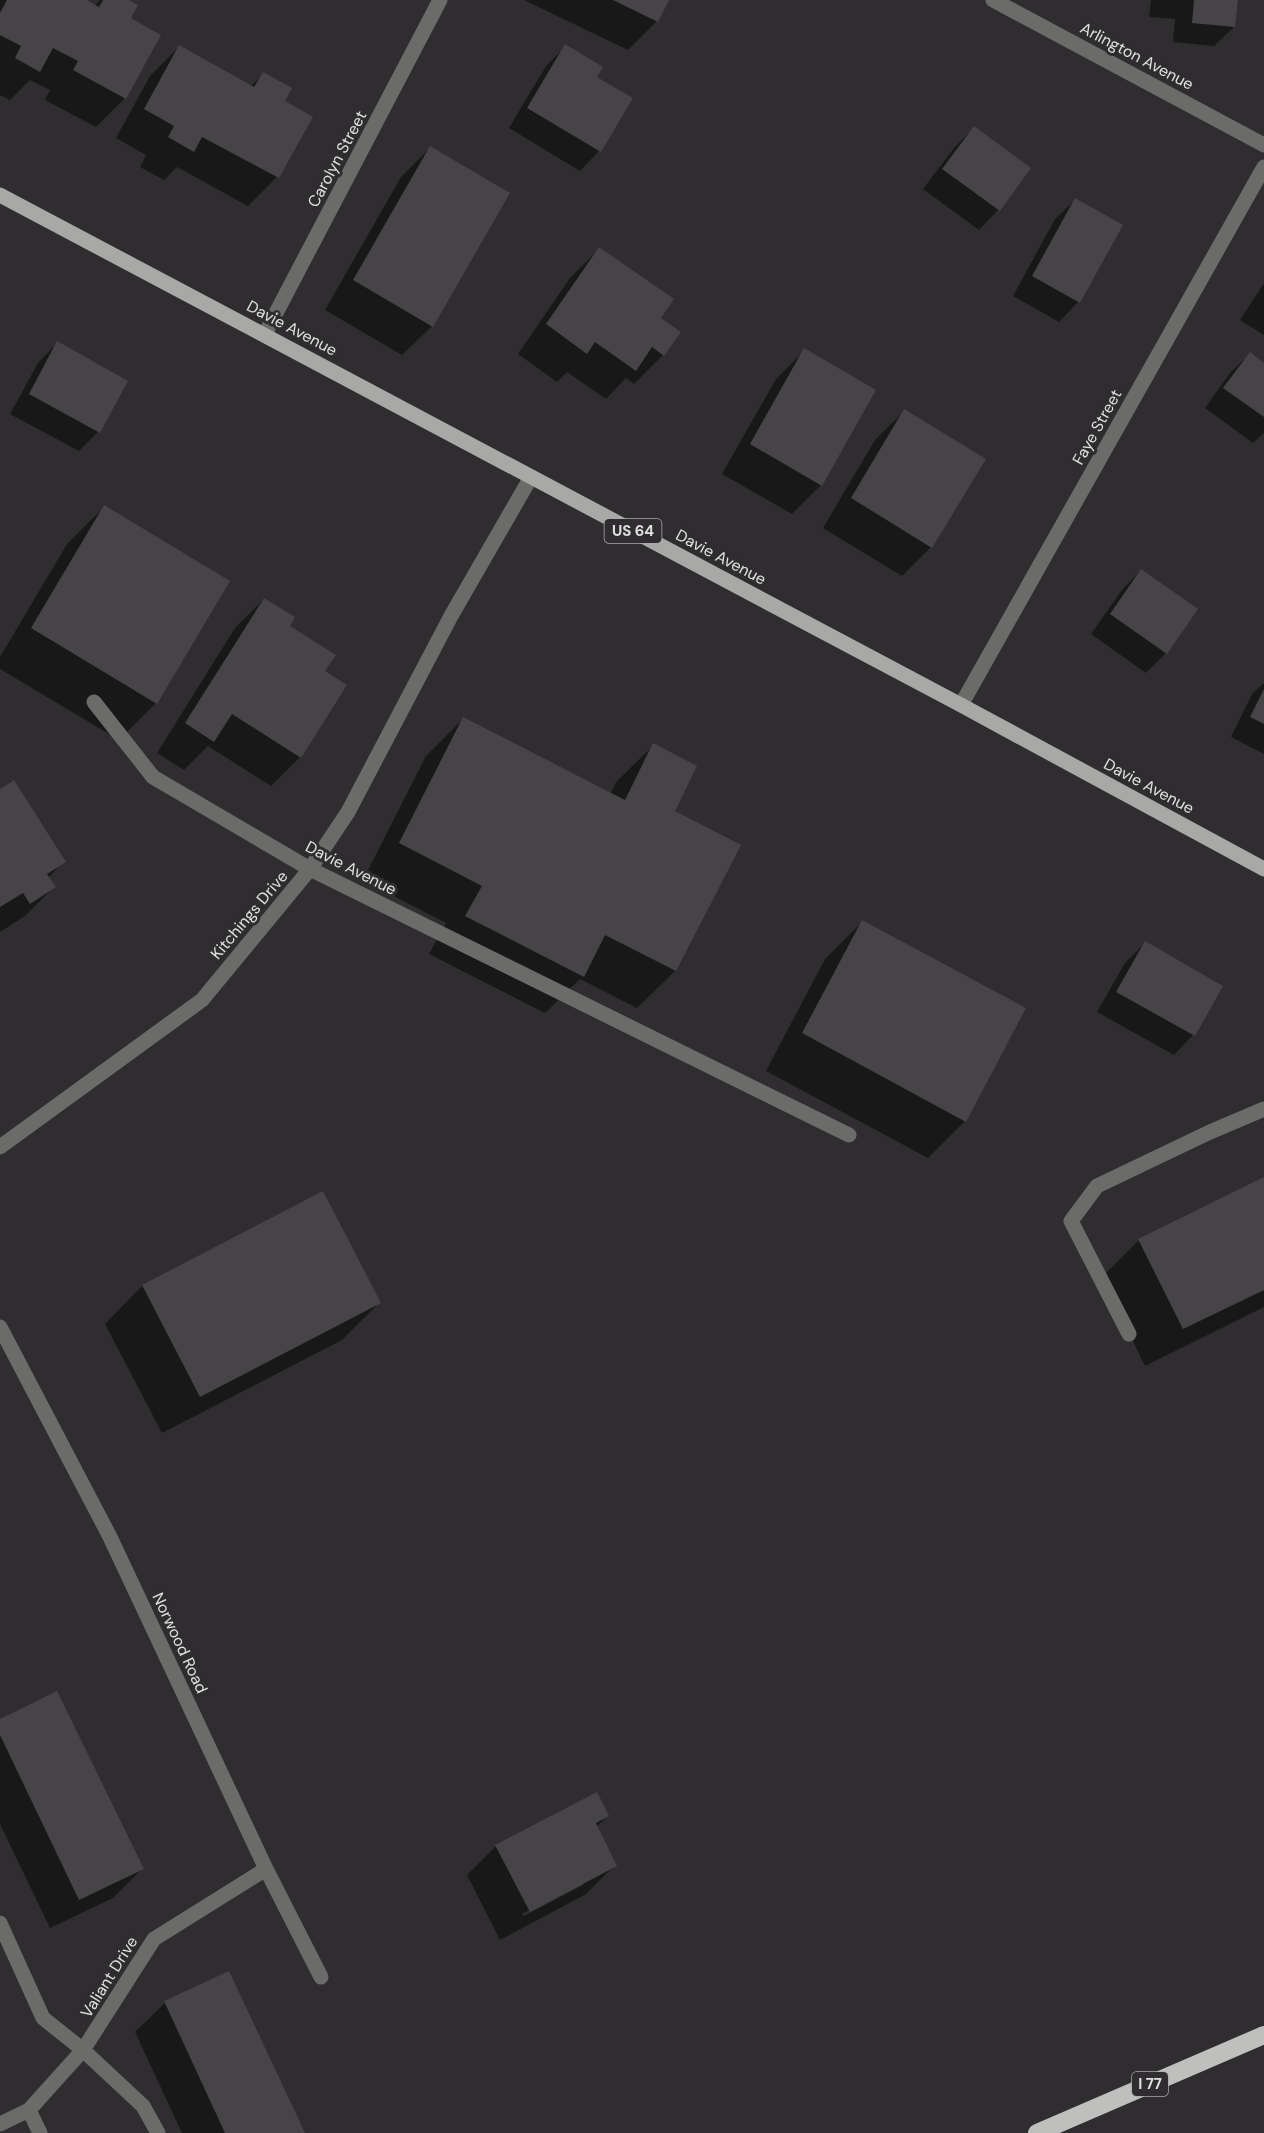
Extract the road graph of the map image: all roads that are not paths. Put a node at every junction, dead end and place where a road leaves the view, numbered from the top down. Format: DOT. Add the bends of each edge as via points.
graph roads {
  1 [pos="440,0"];
  2 [pos="993,0"];
  3 [pos="1264,144"];
  4 [pos="1264,167"];
  5 [pos="0,195"];
  6 [pos="265,334"];
  7 [pos="531,477"];
  8 [pos="94,702"];
  9 [pos="962,705"];
  10 [pos="310,869"];
  11 [pos="1264,869"];
  12 [pos="1264,1109"];
  13 [pos="849,1135"];
  14 [pos="0,1147"];
  15 [pos="0,1327"];
  16 [pos="1129,1335"];
  17 [pos="266,1869"];
  18 [pos="0,1923"];
  19 [pos="321,1977"];
  20 [pos="1264,2035"];
  21 [pos="83,2050"];
  22 [pos="29,2110"];
  23 [pos="0,2124"];
  24 [pos="40,2133"];
  25 [pos="158,2133"];
  26 [pos="1037,2133"];
  1 -- 6 [label="street, Carolyn Street"];
  2 -- 3 [label="street, Arlington Avenue"];
  4 -- 9 [label="street, Faye Street"];
  5 -- 6 [label="main road, Davie Avenue / US 64"];
  6 -- 7 [label="main road, Davie Avenue / US 64"];
  7 -- 9 [label="main road, Davie Avenue / US 64"];
  7 -- 10 [label="street, Kitchings Drive" via="451,616 348,812"];
  8 -- 10 [label="street, Davie Avenue" via="153,777"];
  9 -- 11 [label="main road, Davie Avenue / US 64"];
  10 -- 13 [label="street, Davie Avenue"];
  10 -- 14 [label="street, Kitchings Drive" via="202,999"];
  12 -- 16 [label="street" via="1097,1186 1071,1221"];
  15 -- 17 [label="street, Norwood Road" via="110,1537"];
  17 -- 19 [label="street, Norwood Road"];
  17 -- 21 [label="street, Valiant Drive" via="154,1939"];
  18 -- 21 [label="street" via="43,2018"];
  20 -- 26 [label="highway, I 77"];
  21 -- 22 [label="street, Valiant Drive"];
  21 -- 25 [label="street" via="143,2106"];
  22 -- 23 [label="street, Valiant Drive"];
  22 -- 24 [label="street"];
}
